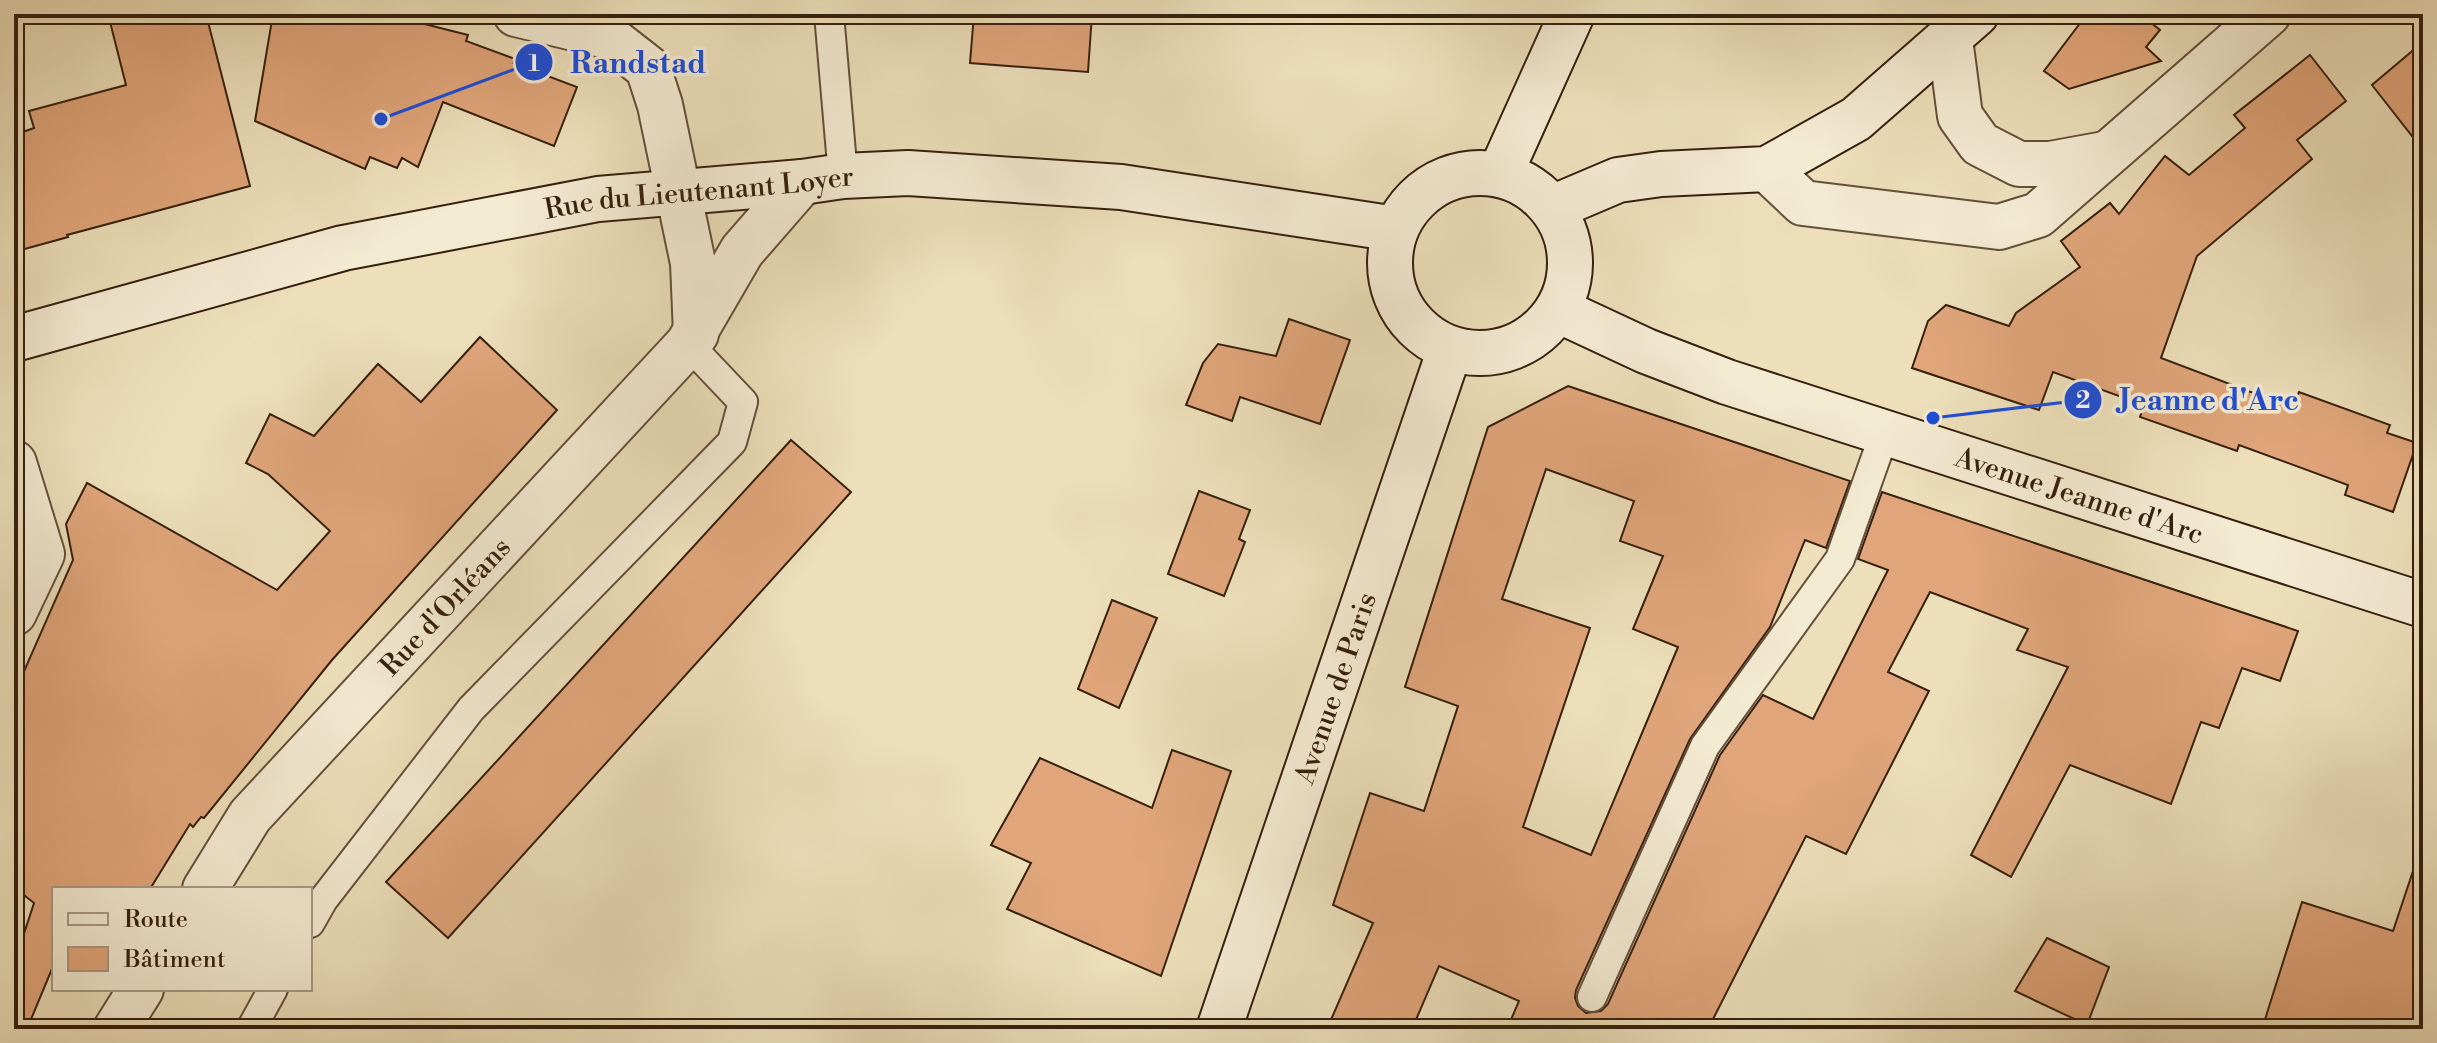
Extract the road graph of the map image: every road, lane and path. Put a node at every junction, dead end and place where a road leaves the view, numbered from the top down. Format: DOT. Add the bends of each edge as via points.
graph roads {
  1 [pos="516,14"];
  2 [pos="829,14"];
  3 [pos="1572,14"];
  4 [pos="2268,14"];
  5 [pos="1963,26"];
  6 [pos="2105,154"];
  7 [pos="1767,169"];
  8 [pos="1500,174"];
  9 [pos="822,179"];
  10 [pos="680,193"];
  11 [pos="1552,208"];
  12 [pos="1396,229"];
  13 [pos="1558,310"];
  14 [pos="14,339"];
  15 [pos="692,339"];
  16 [pos="1450,349"];
  17 [pos="1885,432"];
  18 [pos="14,463"];
  19 [pos="2423,605"];
  20 [pos="14,613"];
  21 [pos="206,887"];
  22 [pos="312,919"];
  23 [pos="140,991"];
  24 [pos="272,991"];
  25 [pos="1592,997"];
  26 [pos="116,1029"];
  27 [pos="251,1029"];
  28 [pos="1219,1029"];
  1 -- 10 [label="main road" via="607,36 648,68"];
  2 -- 9 [label="lane"];
  3 -- 8 [label="main road"];
  4 -- 6 [label="main road"];
  5 -- 6 [label="main road" via="1960,116 1980,144 2019,164"];
  5 -- 7 [label="main road" via="1856,119"];
  6 -- 7 [label="main road" via="2038,215 1999,227 1803,203"];
  7 -- 11 [label="main road" via="1618,180"];
  8 -- 11 [label="main road" via="1538,192"];
  8 -- 12 [label="main road" via="1456,175 1436,183 1403,214"];
  9 -- 10 [label="main road, Rue du Lieutenant Loyer"];
  9 -- 12 [label="main road, Rue du Lieutenant Loyer" via="908,173 1121,187"];
  9 -- 15 [label="main road, Rue d'Orléans" via="742,251"];
  10 -- 14 [label="main road, Rue du Lieutenant Loyer" via="598,199 343,248"];
  10 -- 15 [label="main road" via="693,263"];
  11 -- 13 [label="main road" via="1566,232 1571,258"];
  12 -- 16 [label="main road" via="1390,262 1394,290 1406,315"];
  13 -- 16 [label="main road" via="1538,333 1511,348 1480,354"];
  13 -- 17 [label="main road, Avenue Jeanne d'Arc" via="1727,382"];
  15 -- 21 [label="main road, Rue d'Orléans" via="250,816"];
  15 -- 22 [label="lane" via="743,402 732,442 471,709"];
  16 -- 28 [label="main road, Avenue de Paris"];
  17 -- 19 [label="main road, Avenue Jeanne d'Arc"];
  17 -- 25 [label="lane" via="1840,559 1705,746"];
  18 -- 20 [label="main road" via="42,554"];
  23 -- 26 [label="main road"];
  24 -- 27 [label="lane"];
}
